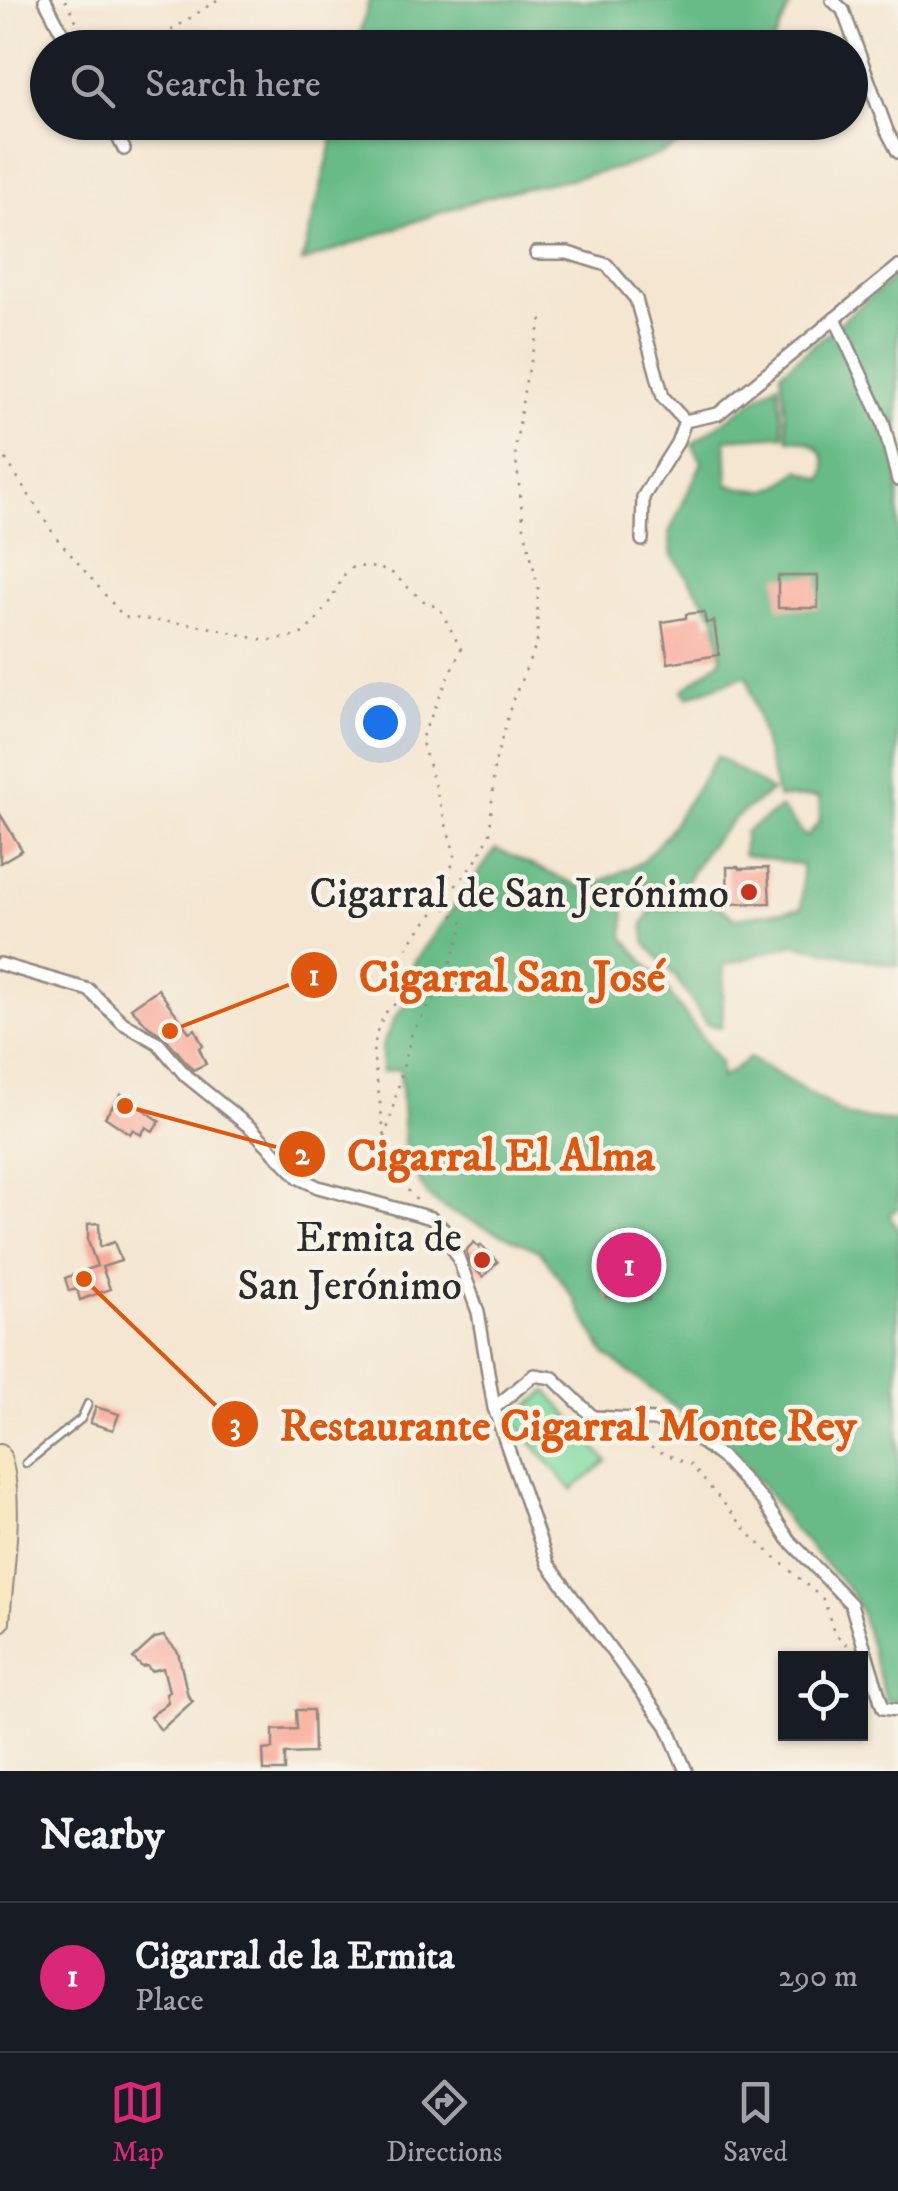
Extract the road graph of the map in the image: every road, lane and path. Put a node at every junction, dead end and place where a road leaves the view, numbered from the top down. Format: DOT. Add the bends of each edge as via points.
graph roads {
  1 [pos="45,0"];
  2 [pos="65,0"];
  3 [pos="217,0"];
  4 [pos="832,0"];
  5 [pos="61,30"];
  6 [pos="81,30"];
  7 [pos="172,30"];
  8 [pos="850,30"];
  9 [pos="868,79"];
  10 [pos="120,140"];
  11 [pos="124,148"];
  12 [pos="898,152"];
  13 [pos="536,253"];
  14 [pos="898,267"];
  15 [pos="835,318"];
  16 [pos="542,319"];
  17 [pos="685,420"];
  18 [pos="0,450"];
  19 [pos="898,480"];
  20 [pos="642,540"];
  21 [pos="441,904"];
  22 [pos="0,964"];
  23 [pos="385,1139"];
  24 [pos="432,1218"];
  25 [pos="88,1404"];
  26 [pos="494,1408"];
  27 [pos="601,1418"];
  28 [pos="0,1454"];
  29 [pos="26,1463"];
  30 [pos="0,1622"];
  31 [pos="855,1651"];
  32 [pos="865,1651"];
  33 [pos="868,1662"];
  34 [pos="898,1710"];
  35 [pos="686,1771"];
  1 -- 5 [label="street"];
  2 -- 6 [label="path"];
  3 -- 7 [label="path"];
  4 -- 8 [label="street"];
  9 -- 12 [label="street"];
  10 -- 11 [label="street"];
  13 -- 17 [label="street" via="568,253 606,265 636,299 664,397"];
  14 -- 15 [label="street"];
  15 -- 17 [label="street" via="718,414"];
  15 -- 19 [label="street" via="883,422"];
  16 -- 21 [label="path" via="515,451 538,587 537,643 494,766 490,834"];
  17 -- 20 [label="street" via="643,497"];
  18 -- 21 [label="path" via="55,536 124,618 267,641 299,636 356,566 392,573 440,608 461,649 421,739 455,856"];
  21 -- 23 [label="path" via="409,943 402,999 378,1027 373,1053"];
  21 -- 23 [label="path" via="464,924 443,984 412,1033"];
  22 -- 24 [label="street" via="89,990 123,1023 158,1043 298,1178"];
  23 -- 24 [label="path" via="396,1176"];
  24 -- 26 [label="street" via="458,1258 478,1312"];
  25 -- 29 [label="lane" via="81,1418"];
  26 -- 27 [label="street" via="534,1375 553,1378"];
  26 -- 35 [label="street" via="548,1564 667,1726"];
  27 -- 31 [label="path" via="691,1465 754,1539 824,1600 834,1633"];
  27 -- 32 [label="street" via="655,1420 691,1434 724,1459 851,1604"];
  28 -- 30 [label="main road" via="7,1501"];
  33 -- 34 [label="street" via="882,1708"];
}
